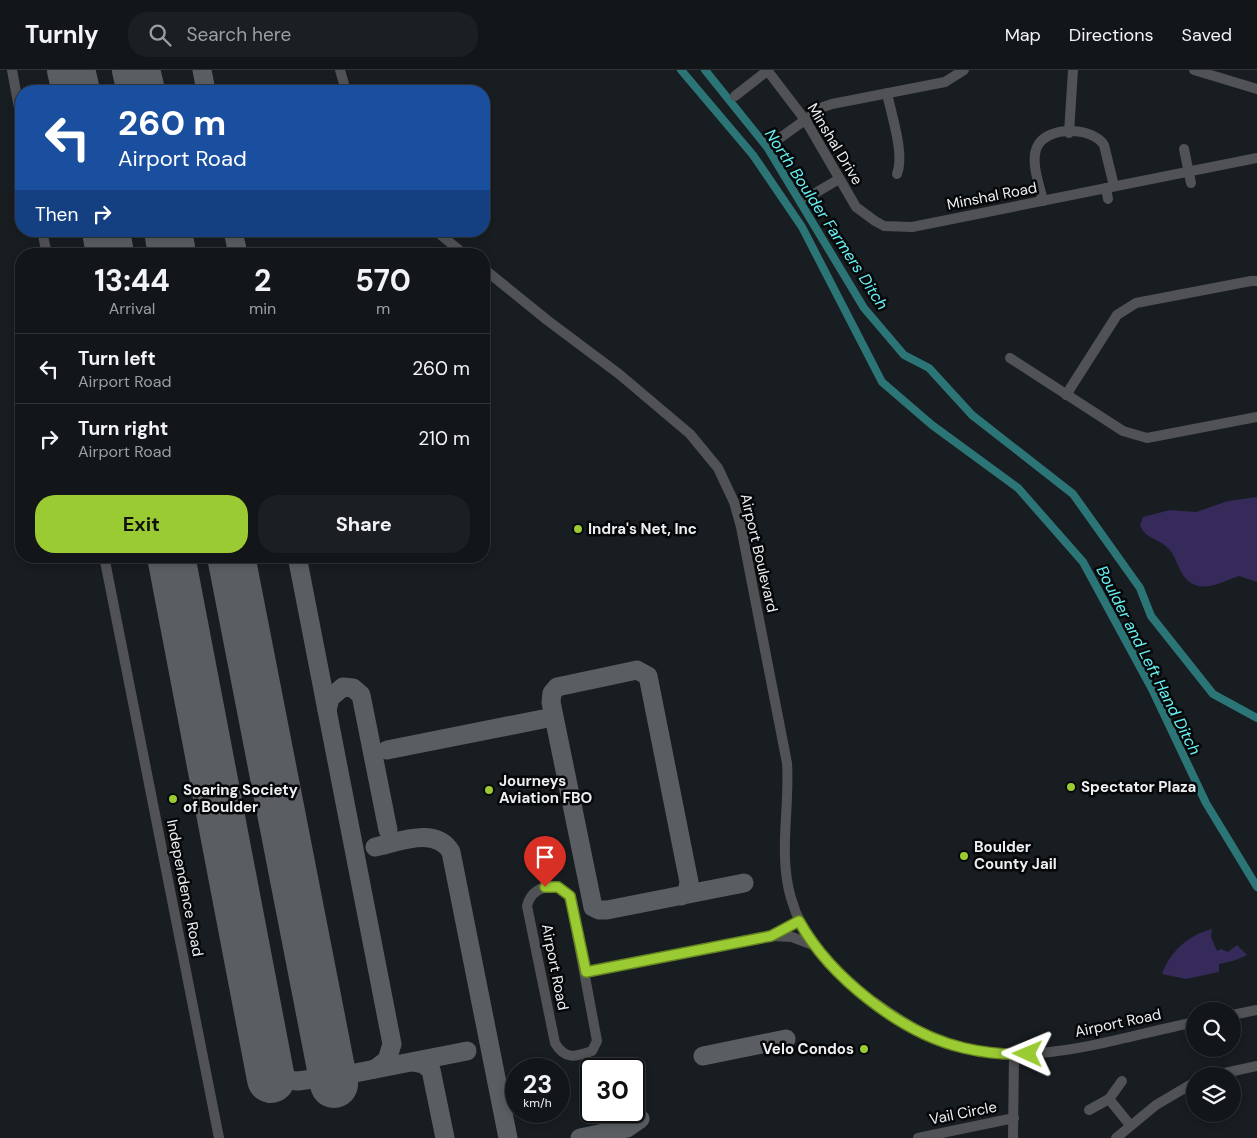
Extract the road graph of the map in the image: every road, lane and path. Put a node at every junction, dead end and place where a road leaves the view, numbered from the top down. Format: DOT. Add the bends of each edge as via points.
graph roads {
  1 [pos="12,70"];
  2 [pos="340,70"];
  3 [pos="767,70"];
  4 [pos="964,70"];
  5 [pos="1073,70"];
  6 [pos="1194,70"];
  7 [pos="344,85"];
  8 [pos="15,86"];
  9 [pos="1257,89"];
  10 [pos="887,93"];
  11 [pos="735,96"];
  12 [pos="806,121"];
  13 [pos="1070,133"];
  14 [pos="773,143"];
  15 [pos="1184,149"];
  16 [pos="1257,158"];
  17 [pos="1189,171"];
  18 [pos="897,174"];
  19 [pos="840,179"];
  20 [pos="1191,183"];
  21 [pos="1110,187"];
  22 [pos="807,198"];
  23 [pos="1108,199"];
  24 [pos="1043,201"];
  25 [pos="883,230"];
  26 [pos="443,237"];
  27 [pos="457,248"];
  28 [pos="490,274"];
  29 [pos="1257,281"];
  30 [pos="1010,358"];
  31 [pos="1066,395"];
  32 [pos="1257,417"];
  33 [pos="105,563"];
  34 [pos="799,921"];
  35 [pos="771,936"];
  36 [pos="813,945"];
  37 [pos="586,972"];
  38 [pos="1257,1010"];
  39 [pos="1241,1013"];
  40 [pos="1186,1024"];
  41 [pos="1014,1055"];
  42 [pos="1257,1066"];
  43 [pos="1241,1069"];
  44 [pos="1122,1081"];
  45 [pos="1186,1087"];
  46 [pos="1109,1099"];
  47 [pos="1089,1110"];
  48 [pos="1014,1118"];
  49 [pos="1130,1125"];
  50 [pos="219,1138"];
  51 [pos="918,1138"];
  52 [pos="1013,1138"];
  53 [pos="1116,1138"];
  1 -- 8 [label="street"];
  2 -- 7 [label="street"];
  3 -- 11 [label="street"];
  3 -- 12 [label="street, Minshal Drive"];
  4 -- 10 [label="street" via="945,82"];
  5 -- 13 [label="street"];
  6 -- 9 [label="street"];
  10 -- 12 [label="street" via="823,107"];
  10 -- 18 [label="street" via="900,155"];
  12 -- 14 [label="street"];
  12 -- 19 [label="street, Minshal Drive"];
  13 -- 21 [label="street" via="1101,136"];
  13 -- 24 [label="street" via="1056,132 1038,139 1035,161"];
  15 -- 17 [label="street"];
  16 -- 17 [label="street, Minshal Road"];
  17 -- 20 [label="street"];
  17 -- 21 [label="street, Minshal Road"];
  19 -- 22 [label="street"];
  19 -- 25 [label="street, Minshal Drive" via="856,207"];
  21 -- 23 [label="street"];
  21 -- 24 [label="street, Minshal Road"];
  24 -- 25 [label="street, Minshal Road"];
  26 -- 27 [label="street"];
  28 -- 34 [label="street, Airport Boulevard" via="690,434 710,456 727,484 743,536 788,763 784,862"];
  29 -- 31 [label="street" via="1127,307 1117,315"];
  30 -- 31 [label="street"];
  31 -- 32 [label="street" via="1127,433 1147,438"];
  33 -- 50 [label="street, Independence Road"];
  34 -- 35 [label="street, Airport Road"];
  34 -- 36 [label="street, Airport Road"];
  35 -- 36 [label="street, Airport Road" via="792,937"];
  35 -- 37 [label="street, Airport Road"];
  36 -- 41 [label="street, Airport Road" via="849,983 914,1028 963,1048"];
  37 -- 37 [label="street, Airport Road" via="597,1041 592,1050 572,1058 564,1055 555,1043 527,906 536,891 558,887 570,896"];
  38 -- 39 [label="street"];
  40 -- 41 [label="street, Airport Road" via="1062,1050"];
  41 -- 48 [label="street, Vail Circle"];
  42 -- 43 [label="street"];
  44 -- 46 [label="street"];
  45 -- 49 [label="street" via="1162,1100"];
  46 -- 47 [label="street"];
  46 -- 49 [label="street"];
  48 -- 51 [label="street, Vail Circle"];
  48 -- 52 [label="street, Vail Circle"];
  49 -- 53 [label="street"];
}
